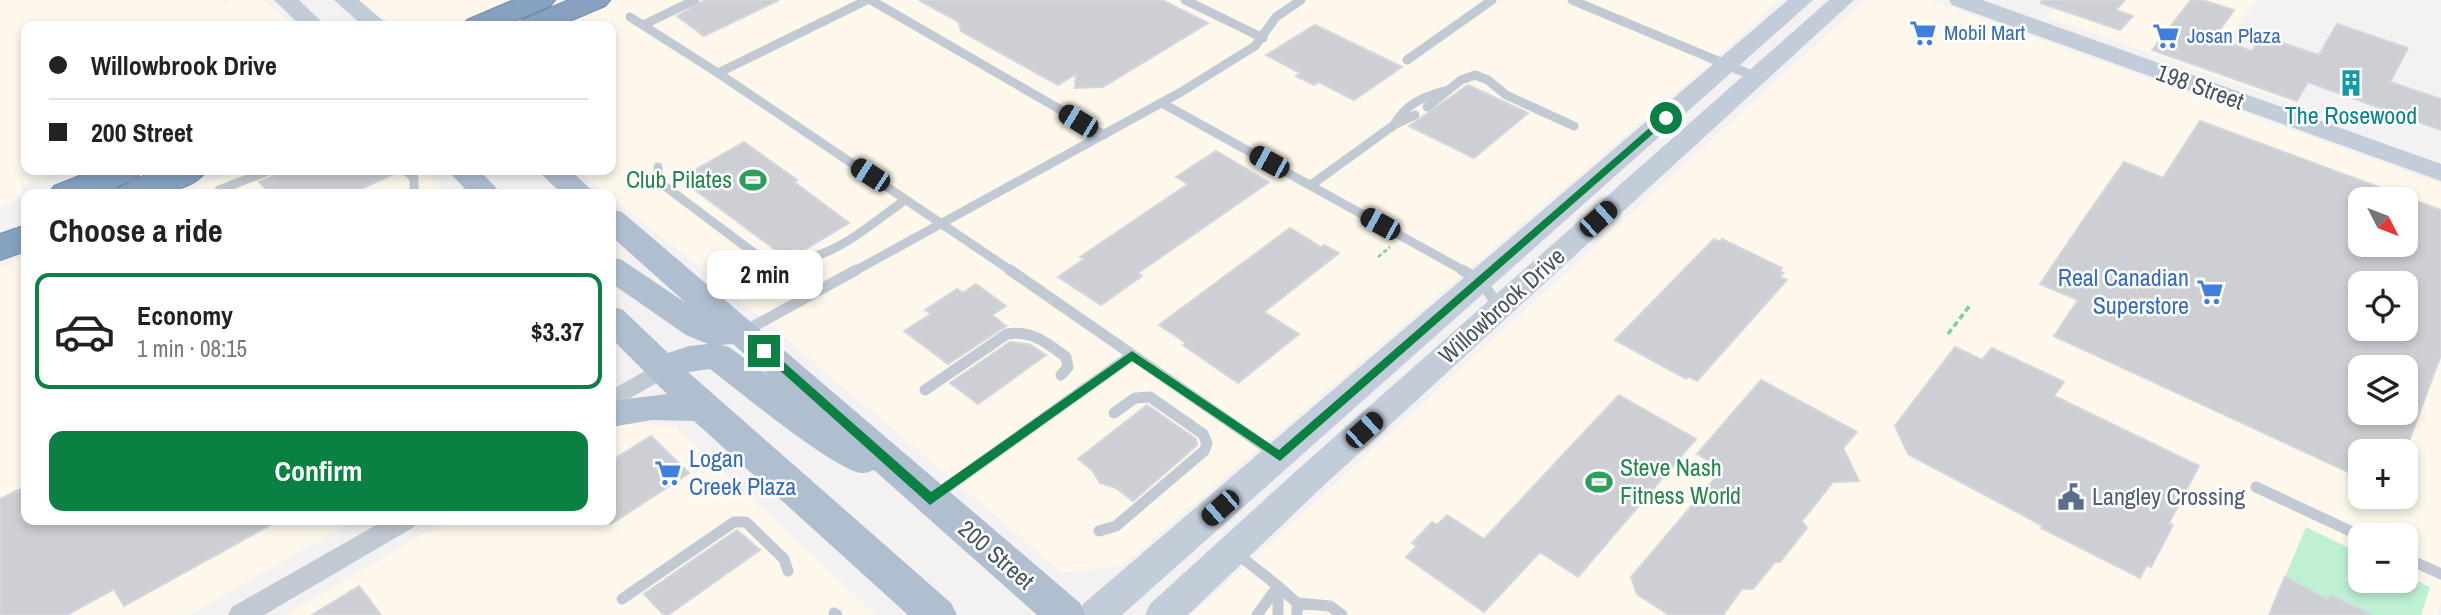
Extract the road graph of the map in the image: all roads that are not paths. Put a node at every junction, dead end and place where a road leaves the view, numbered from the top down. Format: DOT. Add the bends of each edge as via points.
graph roads {
  1 [pos="285,0"];
  2 [pos="345,0"];
  3 [pos="540,0"];
  4 [pos="595,0"];
  5 [pos="695,0"];
  6 [pos="867,0"];
  7 [pos="1185,0"];
  8 [pos="1301,0"];
  9 [pos="1492,0"];
  10 [pos="1572,0"];
  11 [pos="1802,0"];
  12 [pos="1843,0"];
  13 [pos="1960,0"];
  14 [pos="630,17"];
  15 [pos="308,21"];
  16 [pos="371,21"];
  17 [pos="486,21"];
  18 [pos="545,21"];
  19 [pos="643,25"];
  20 [pos="1263,38"];
  21 [pos="1407,60"];
  22 [pos="1728,65"];
  23 [pos="718,73"];
  24 [pos="1756,77"];
  25 [pos="1446,90"];
  26 [pos="1162,103"];
  27 [pos="1427,107"];
  28 [pos="1416,115"];
  29 [pos="1394,125"];
  30 [pos="1574,126"];
  31 [pos="1104,135"];
  32 [pos="658,167"];
  33 [pos="2441,173"];
  34 [pos="114,175"];
  35 [pos="178,175"];
  36 [pos="247,175"];
  37 [pos="258,175"];
  38 [pos="468,175"];
  39 [pos="557,175"];
  40 [pos="1311,186"];
  41 [pos="78,189"];
  42 [pos="142,189"];
  43 [pos="221,189"];
  44 [pos="222,189"];
  45 [pos="482,189"];
  46 [pos="575,189"];
  47 [pos="905,200"];
  48 [pos="21,213"];
  49 [pos="0,221"];
  50 [pos="616,223"];
  51 [pos="941,224"];
  52 [pos="21,239"];
  53 [pos="0,248"];
  54 [pos="616,271"];
  55 [pos="1480,280"];
  56 [pos="1500,308"];
  57 [pos="616,323"];
  58 [pos="743,332"];
  59 [pos="1132,355"];
  60 [pos="663,369"];
  61 [pos="1061,375"];
  62 [pos="925,390"];
  63 [pos="616,398"];
  64 [pos="703,408"];
  65 [pos="616,413"];
  66 [pos="1114,413"];
  67 [pos="1280,456"];
  68 [pos="2256,487"];
  69 [pos="930,499"];
  70 [pos="396,525"];
  71 [pos="2348,530"];
  72 [pos="1099,531"];
  73 [pos="1232,550"];
  74 [pos="2418,563"];
  75 [pos="788,571"];
  76 [pos="2441,574"];
  77 [pos="1278,586"];
  78 [pos="622,599"];
  79 [pos="1297,609"];
  80 [pos="242,615"];
  81 [pos="936,615"];
  82 [pos="1065,615"];
  83 [pos="1097,615"];
  84 [pos="1163,615"];
  85 [pos="1257,615"];
  86 [pos="1278,615"];
  87 [pos="1342,615"];
  1 -- 15 [label="main road"];
  2 -- 16 [label="main road"];
  3 -- 17 [label="highway"];
  4 -- 18 [label="highway"];
  5 -- 19 [label="lane"];
  6 -- 23 [label="lane"];
  6 -- 31 [label="lane"];
  7 -- 20 [label="lane"];
  8 -- 20 [label="lane" via="1276,17"];
  9 -- 21 [label="lane"];
  10 -- 22 [label="lane"];
  11 -- 22 [label="main road, Willowbrook Drive"];
  12 -- 24 [label="main road, Willowbrook Drive"];
  13 -- 33 [label="main road, 198 Street"];
  14 -- 19 [label="lane"];
  19 -- 23 [label="lane"];
  20 -- 26 [label="lane"];
  22 -- 24 [label="lane"];
  22 -- 55 [label="main road, Willowbrook Drive"];
  23 -- 47 [label="lane"];
  24 -- 56 [label="main road, Willowbrook Drive"];
  25 -- 27 [label="lane"];
  25 -- 29 [label="lane" via="1424,96 1400,112"];
  25 -- 30 [label="lane" via="1467,76 1481,76 1506,95"];
  26 -- 31 [label="lane"];
  26 -- 40 [label="lane"];
  28 -- 29 [label="lane"];
  29 -- 40 [label="lane"];
  31 -- 51 [label="lane"];
  32 -- 47 [label="lane" via="658,181 766,262 783,265 821,256 868,229"];
  34 -- 41 [label="highway"];
  35 -- 42 [label="highway"];
  36 -- 43 [label="lane"];
  37 -- 44 [label="lane"];
  38 -- 45 [label="main road"];
  39 -- 46 [label="main road"];
  40 -- 55 [label="lane"];
  47 -- 51 [label="lane"];
  48 -- 49 [label="highway"];
  50 -- 58 [label="main road, 200 Street"];
  51 -- 58 [label="lane"];
  51 -- 59 [label="lane"];
  52 -- 53 [label="highway"];
  54 -- 58 [label="main road" via="698,327 711,333"];
  55 -- 56 [label="lane"];
  55 -- 67 [label="main road, Willowbrook Drive"];
  56 -- 73 [label="main road, Willowbrook Drive"];
  57 -- 60 [label="main road"];
  58 -- 69 [label="main road, 200 Street"];
  59 -- 67 [label="lane"];
  59 -- 69 [label="lane"];
  60 -- 63 [label="street"];
  60 -- 64 [label="main road"];
  60 -- 69 [label="main road" via="689,358 717,356 822,435"];
  61 -- 62 [label="lane" via="1068,367 1066,357 1031,332 1019,331 1007,334"];
  64 -- 65 [label="main road" via="652,407"];
  64 -- 81 [label="main road"];
  66 -- 72 [label="lane" via="1133,398 1150,397 1203,434 1207,443 1205,452 1116,526"];
  67 -- 83 [label="main road, Willowbrook Drive"];
  68 -- 71 [label="lane"];
  69 -- 82 [label="main road, 200 Street"];
  70 -- 80 [label="street"];
  73 -- 77 [label="lane"];
  73 -- 84 [label="main road, Willowbrook Drive"];
  74 -- 76 [label="lane"];
  75 -- 78 [label="lane" via="784,559 746,523 734,522"];
  77 -- 79 [label="lane"];
  77 -- 85 [label="lane"];
  77 -- 86 [label="lane"];
  79 -- 87 [label="lane" via="1330,606"];
}
